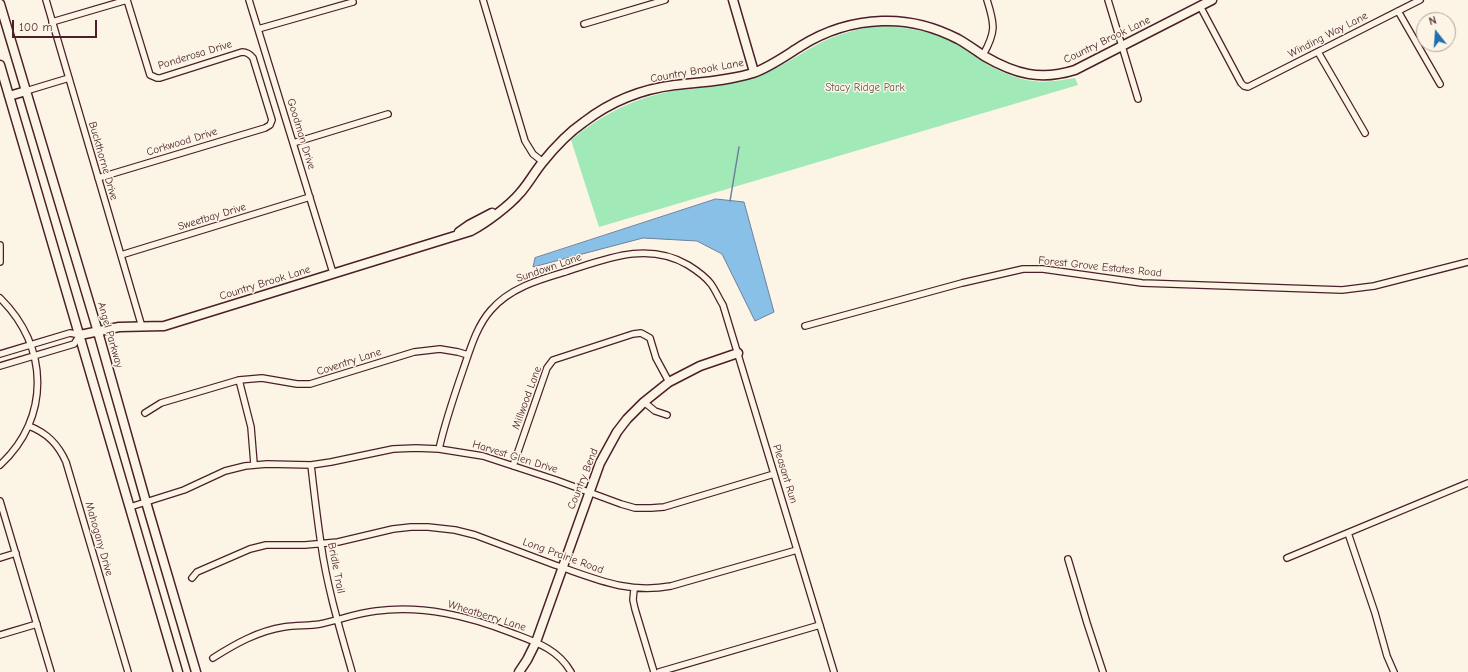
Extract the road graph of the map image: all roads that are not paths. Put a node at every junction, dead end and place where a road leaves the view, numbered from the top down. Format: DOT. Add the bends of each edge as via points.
graph roads {
  1 [pos="46,0"];
  2 [pos="127,0"];
  3 [pos="249,0"];
  4 [pos="483,0"];
  5 [pos="665,0"];
  6 [pos="733,0"];
  7 [pos="987,0"];
  8 [pos="1108,0"];
  9 [pos="1212,0"];
  10 [pos="1420,0"];
  11 [pos="353,2"];
  12 [pos="0,4"];
  13 [pos="1200,6"];
  14 [pos="1398,11"];
  15 [pos="52,22"];
  16 [pos="584,24"];
  17 [pos="258,29"];
  18 [pos="1121,47"];
  19 [pos="1318,52"];
  20 [pos="983,55"];
  21 [pos="0,65"];
  22 [pos="754,72"];
  23 [pos="69,78"];
  24 [pos="1440,84"];
  25 [pos="26,91"];
  26 [pos="9,96"];
  27 [pos="1138,99"];
  28 [pos="388,114"];
  29 [pos="271,123"];
  30 [pos="1365,133"];
  31 [pos="293,143"];
  32 [pos="543,162"];
  33 [pos="98,178"];
  34 [pos="310,198"];
  35 [pos="0,246"];
  36 [pos="121,255"];
  37 [pos="0,262"];
  38 [pos="1468,262"];
  39 [pos="333,273"];
  40 [pos="711,284"];
  41 [pos="0,298"];
  42 [pos="806,326"];
  43 [pos="142,327"];
  44 [pos="98,332"];
  45 [pos="80,335"];
  46 [pos="32,344"];
  47 [pos="738,353"];
  48 [pos="0,354"];
  49 [pos="35,355"];
  50 [pos="468,355"];
  51 [pos="0,366"];
  52 [pos="239,380"];
  53 [pos="669,382"];
  54 [pos="644,402"];
  55 [pos="145,413"];
  56 [pos="667,415"];
  57 [pos="29,426"];
  58 [pos="439,449"];
  59 [pos="254,464"];
  60 [pos="0,465"];
  61 [pos="311,465"];
  62 [pos="513,466"];
  63 [pos="774,474"];
  64 [pos="1468,483"];
  65 [pos="588,492"];
  66 [pos="0,501"];
  67 [pos="146,502"];
  68 [pos="130,507"];
  69 [pos="1348,533"];
  70 [pos="321,544"];
  71 [pos="797,550"];
  72 [pos="16,553"];
  73 [pos="0,558"];
  74 [pos="1287,558"];
  75 [pos="1068,559"];
  76 [pos="562,567"];
  77 [pos="192,578"];
  78 [pos="634,589"];
  79 [pos="337,620"];
  80 [pos="36,624"];
  81 [pos="820,625"];
  82 [pos="0,635"];
  83 [pos="536,642"];
  84 [pos="213,658"];
  85 [pos="51,672"];
  86 [pos="128,672"];
  87 [pos="178,672"];
  88 [pos="196,672"];
  89 [pos="352,672"];
  90 [pos="520,672"];
  91 [pos="571,672"];
  92 [pos="654,672"];
  93 [pos="659,672"];
  94 [pos="834,672"];
  95 [pos="1103,672"];
  96 [pos="1394,672"];
  1 -- 15 [label="street, Buckthorne Drive"];
  2 -- 15 [label="street"];
  2 -- 29 [label="street, Ponderosa Drive" via="150,75 160,78 242,52 248,53 253,58"];
  3 -- 17 [label="street, Goodman Drive"];
  4 -- 32 [label="street" via="525,141 533,154"];
  5 -- 16 [label="street"];
  6 -- 22 [label="street"];
  7 -- 20 [label="street" via="993,30"];
  8 -- 18 [label="street"];
  9 -- 13 [label="street, Country Brook Lane"];
  10 -- 14 [label="street, Winding Way Lane"];
  11 -- 17 [label="street"];
  12 -- 25 [label="street, Angel Parkway"];
  13 -- 18 [label="street, Country Brook Lane"];
  13 -- 19 [label="street, Winding Way Lane" via="1241,83 1246,87"];
  14 -- 19 [label="street, Winding Way Lane"];
  14 -- 24 [label="street"];
  15 -- 23 [label="street, Buckthorne Drive"];
  17 -- 31 [label="street, Goodman Drive"];
  18 -- 20 [label="street, Country Brook Lane" via="1075,70 1054,75 1031,75 1020,72"];
  18 -- 27 [label="street"];
  19 -- 30 [label="street"];
  20 -- 22 [label="street, Country Brook Lane" via="957,39 929,28 900,22 869,22 827,33"];
  21 -- 26 [label="street"];
  22 -- 32 [label="street, Country Brook Lane" via="712,82 656,88 623,99 583,122 566,136"];
  23 -- 25 [label="street"];
  23 -- 33 [label="street, Buckthorne Drive"];
  25 -- 26 [label="street"];
  25 -- 44 [label="street, Angel Parkway"];
  26 -- 45 [label="street"];
  28 -- 31 [label="street"];
  29 -- 33 [label="street, Corkwood Drive" via="265,128"];
  31 -- 34 [label="street, Goodman Drive"];
  32 -- 39 [label="street, Country Brook Lane" via="520,193 502,209 469,225 454,236"];
  33 -- 36 [label="street, Buckthorne Drive"];
  34 -- 36 [label="street, Sweetbay Drive"];
  34 -- 39 [label="street, Goodman Drive"];
  35 -- 37 [label="street"];
  36 -- 43 [label="street, Buckthorne Drive"];
  38 -- 42 [label="street, Forest Grove Estates Road" via="1374,286 1342,290 1142,283 1043,269 1023,269"];
  39 -- 43 [label="street, Country Brook Lane" via="164,326"];
  40 -- 47 [label="street, Pleasant Run" via="723,305"];
  40 -- 50 [label="street, Sundown Lane" via="697,270 680,260 660,254 638,252 609,258 535,281 512,292 484,318"];
  41 -- 46 [label="street" via="15,314"];
  43 -- 44 [label="street, Country Brook Lane" via="119,327"];
  44 -- 45 [label="street, Country Brook Lane"];
  44 -- 67 [label="street, Angel Parkway"];
  45 -- 46 [label="street, Country Brook Lane" via="70,333"];
  45 -- 49 [label="street, Country Brook Lane" via="74,344"];
  45 -- 68 [label="street"];
  46 -- 48 [label="street, Country Brook Lane"];
  46 -- 49 [label="street"];
  47 -- 53 [label="street, Country Bend" via="700,366"];
  47 -- 63 [label="street, Pleasant Run"];
  49 -- 51 [label="street, Country Brook Lane"];
  49 -- 57 [label="street" via="37,394"];
  50 -- 52 [label="street, Coventry Lane" via="440,349 414,352 310,384 262,378"];
  50 -- 58 [label="street, Sundown Lane"];
  52 -- 55 [label="street, Coventry Lane" via="161,403"];
  52 -- 59 [label="street" via="252,427"];
  53 -- 54 [label="street, Country Bend"];
  53 -- 62 [label="street, Millwood Lane" via="656,358 650,338 644,334 638,333 558,357 550,363"];
  54 -- 56 [label="street" via="655,411"];
  54 -- 65 [label="street, Country Bend" via="611,442"];
  57 -- 60 [label="street" via="14,451"];
  57 -- 86 [label="street, Mahogany Drive" via="52,439 66,462"];
  58 -- 61 [label="street, Harvest Glen Drive" via="393,449"];
  58 -- 62 [label="street, Harvest Glen Drive" via="483,456"];
  59 -- 61 [label="street, Harvest Glen Drive"];
  59 -- 67 [label="street, Harvest Glen Drive" via="225,471 184,490"];
  61 -- 70 [label="street, Bridle Trail"];
  62 -- 65 [label="street, Harvest Glen Drive"];
  63 -- 65 [label="street, Harvest Glen Drive" via="664,507 634,508"];
  63 -- 71 [label="street, Pleasant Run"];
  64 -- 69 [label="street"];
  65 -- 76 [label="street, Country Bend"];
  66 -- 72 [label="street"];
  67 -- 68 [label="street, Harvest Glen Drive"];
  67 -- 88 [label="street, Angel Parkway"];
  68 -- 87 [label="street"];
  69 -- 74 [label="street"];
  69 -- 96 [label="street"];
  70 -- 76 [label="street, Long Prairie Road" via="393,529 428,527 475,535"];
  70 -- 77 [label="street, Long Prairie Road" via="266,545 250,549 197,572"];
  70 -- 79 [label="street, Bridle Trail"];
  71 -- 78 [label="street, Long Prairie Road" via="671,586"];
  71 -- 81 [label="street, Pleasant Run"];
  72 -- 73 [label="street"];
  72 -- 80 [label="street"];
  75 -- 95 [label="street"];
  76 -- 78 [label="street, Long Prairie Road"];
  76 -- 83 [label="street, Country Bend"];
  78 -- 92 [label="street" via="635,609"];
  79 -- 83 [label="street, Wheatberry Lane" via="376,611 435,611 461,616"];
  79 -- 84 [label="street, Wheatberry Lane" via="266,631 235,644"];
  79 -- 89 [label="street, Bridle Trail"];
  80 -- 82 [label="street"];
  80 -- 85 [label="street"];
  81 -- 93 [label="street"];
  81 -- 94 [label="street, Pleasant Run"];
  83 -- 90 [label="street, Country Bend"];
  83 -- 91 [label="street, Wheatberry Lane" via="557,654"];
}
